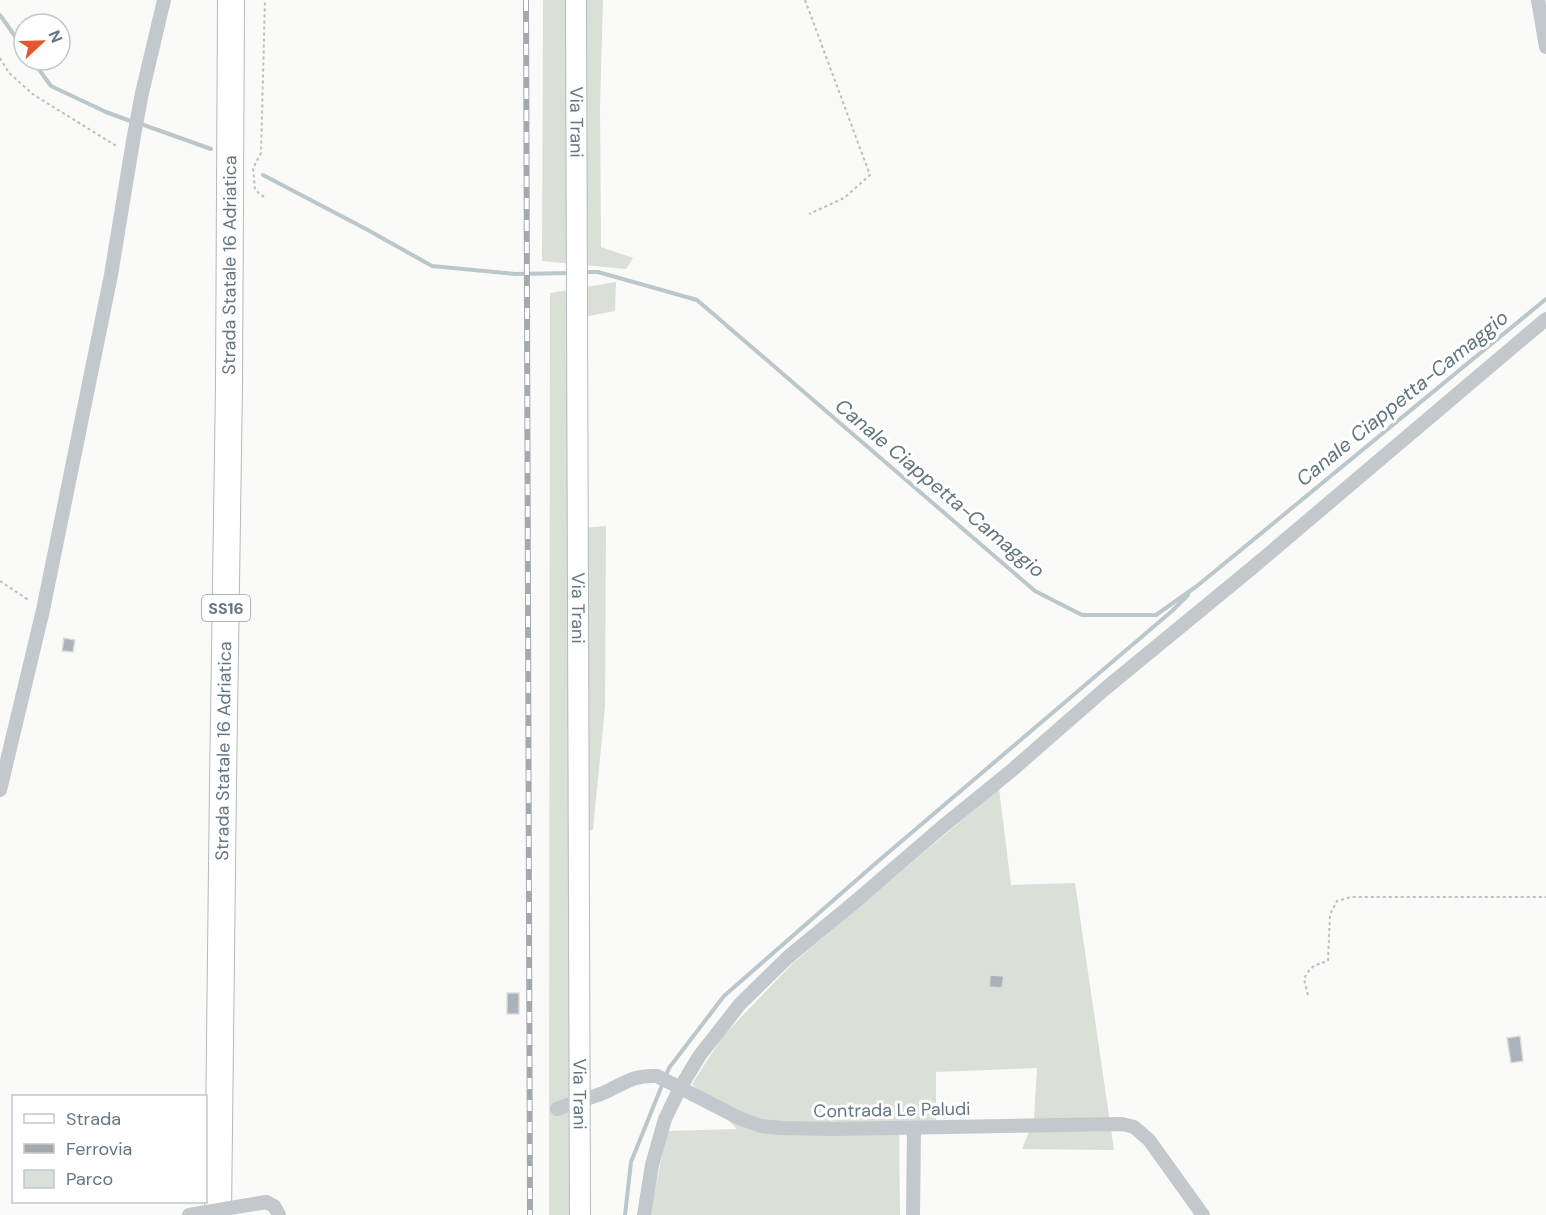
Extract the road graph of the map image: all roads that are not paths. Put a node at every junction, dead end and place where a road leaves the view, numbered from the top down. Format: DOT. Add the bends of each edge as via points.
graph roads {
  1 [pos="164,0"];
  2 [pos="231,0"];
  3 [pos="244,0"];
  4 [pos="576,0"];
  5 [pos="1538,0"];
  6 [pos="1546,47"];
  7 [pos="1546,319"];
  8 [pos="0,790"];
  9 [pos="676,1086"];
  10 [pos="580,1101"];
  11 [pos="557,1109"];
  12 [pos="914,1128"];
  13 [pos="189,1215"];
  14 [pos="218,1215"];
  15 [pos="235,1215"];
  16 [pos="279,1215"];
  17 [pos="580,1215"];
  18 [pos="644,1215"];
  19 [pos="913,1215"];
  20 [pos="1203,1215"];
  1 -- 8 [label="street" via="131,148 111,275 43,610"];
  2 -- 14 [label="highway, Strada Statale 16 Adriatica / SS16"];
  3 -- 15 [label="highway, Strada Statale 16 Adriatica / SS16"];
  4 -- 10 [label="main road, Via Trani"];
  5 -- 6 [label="street"];
  7 -- 9 [label="street" via="787,958 740,1004"];
  9 -- 10 [label="street, Contrada Le Paludi" via="657,1076 643,1076"];
  9 -- 12 [label="street, Contrada Le Paludi" via="761,1126"];
  9 -- 18 [label="street" via="652,1165"];
  10 -- 11 [label="street, Contrada Le Paludi"];
  10 -- 17 [label="main road, Via Trani"];
  12 -- 19 [label="street"];
  12 -- 20 [label="street, Contrada Le Paludi" via="1122,1124 1134,1127 1149,1140"];
  13 -- 16 [label="street, bridge" via="266,1202"];
}
